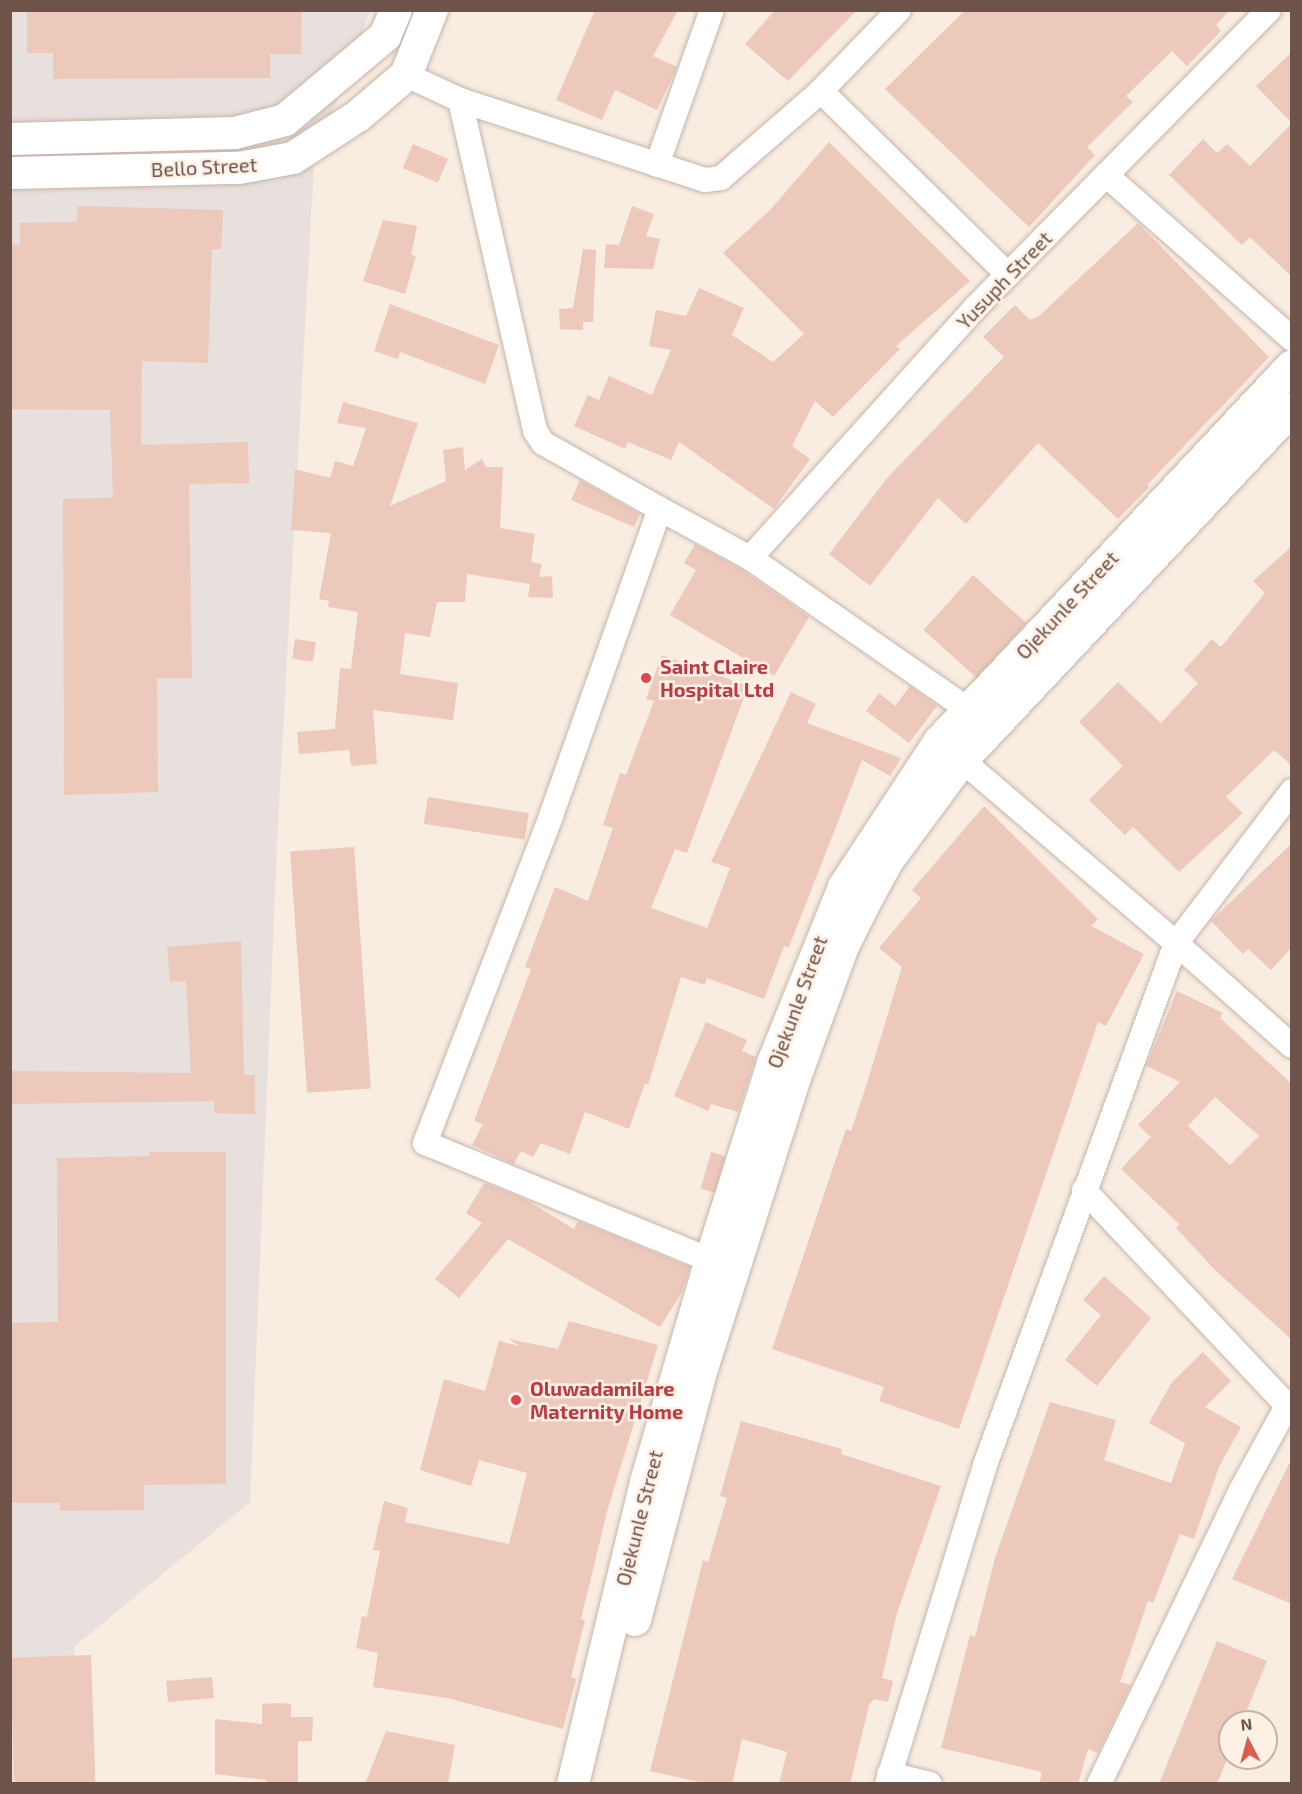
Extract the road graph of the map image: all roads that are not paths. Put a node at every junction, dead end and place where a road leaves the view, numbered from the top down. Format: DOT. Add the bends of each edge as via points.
graph roads {
  1 [pos="432,10"];
  2 [pos="712,10"];
  3 [pos="899,10"];
  4 [pos="1269,10"];
  5 [pos="390,23"];
  6 [pos="406,75"];
  7 [pos="821,91"];
  8 [pos="460,100"];
  9 [pos="10,139"];
  10 [pos="657,165"];
  11 [pos="10,173"];
  12 [pos="1106,175"];
  13 [pos="1008,275"];
  14 [pos="1292,339"];
  15 [pos="1292,366"];
  16 [pos="1292,408"];
  17 [pos="660,508"];
  18 [pos="750,558"];
  19 [pos="981,719"];
  20 [pos="951,750"];
  21 [pos="1292,791"];
  22 [pos="1176,944"];
  23 [pos="1292,1046"];
  24 [pos="1084,1190"];
  25 [pos="722,1265"];
  26 [pos="1289,1408"];
  27 [pos="888,1779"];
  28 [pos="573,1784"];
  29 [pos="592,1784"];
  30 [pos="930,1784"];
  31 [pos="1099,1784"];
  1 -- 6 [label="street"];
  2 -- 10 [label="street"];
  3 -- 7 [label="street"];
  4 -- 12 [label="street, Yusuph Street"];
  5 -- 9 [label="street, Bello Street" via="285,120 235,133"];
  6 -- 8 [label="street"];
  6 -- 11 [label="street, Bello Street" via="358,116 293,158 239,168"];
  7 -- 10 [label="street" via="737,170 721,178 705,180"];
  7 -- 13 [label="street"];
  8 -- 10 [label="street"];
  8 -- 17 [label="street" via="536,430 543,443"];
  12 -- 13 [label="street, Yusuph Street"];
  12 -- 14 [label="street"];
  13 -- 18 [label="street, Yusuph Street"];
  15 -- 19 [label="street, Ojekunle Street"];
  16 -- 19 [label="street, Ojekunle Street"];
  17 -- 18 [label="street"];
  17 -- 25 [label="street" via="551,816 425,1143"];
  18 -- 19 [label="street"];
  19 -- 20 [label="street, Ojekunle Street"];
  20 -- 22 [label="street"];
  20 -- 25 [label="street, Ojekunle Street" via="843,946"];
  21 -- 22 [label="street"];
  22 -- 23 [label="street"];
  22 -- 24 [label="street"];
  24 -- 26 [label="street"];
  24 -- 27 [label="street" via="985,1464"];
  25 -- 28 [label="street, Ojekunle Street" via="646,1482"];
  25 -- 29 [label="street, Ojekunle Street" via="700,1375"];
  26 -- 31 [label="street" via="1241,1490"];
  27 -- 30 [label="street"];
}
